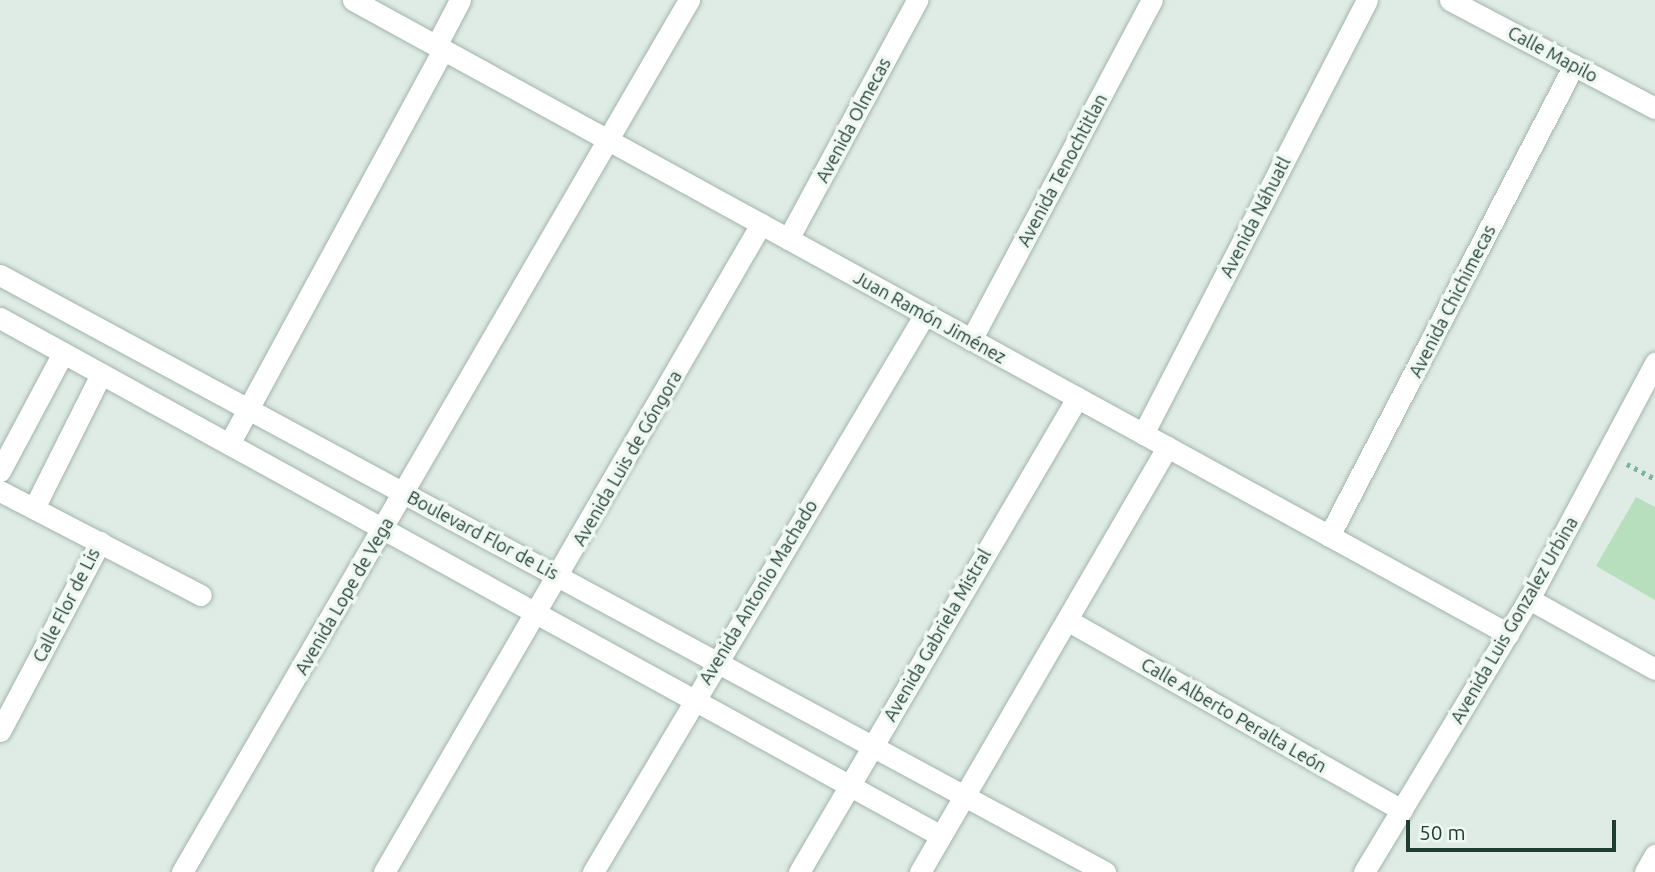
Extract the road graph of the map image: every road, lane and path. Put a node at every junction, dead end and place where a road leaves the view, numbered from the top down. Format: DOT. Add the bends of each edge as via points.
graph roads {
  1 [pos="353,0"];
  2 [pos="460,0"];
  3 [pos="689,0"];
  4 [pos="917,0"];
  5 [pos="1152,0"];
  6 [pos="1367,0"];
  7 [pos="1450,0"];
  8 [pos="439,48"];
  9 [pos="1574,65"];
  10 [pos="1655,108"];
  11 [pos="612,139"];
  12 [pos="761,224"];
  13 [pos="788,239"];
  14 [pos="0,275"];
  15 [pos="925,314"];
  16 [pos="0,318"];
  17 [pos="971,340"];
  18 [pos="63,353"];
  19 [pos="1655,363"];
  20 [pos="101,374"];
  21 [pos="1077,398"];
  22 [pos="249,409"];
  23 [pos="1143,434"];
  24 [pos="229,444"];
  25 [pos="1167,447"];
  26 [pos="1607,454"];
  27 [pos="0,471"];
  28 [pos="1655,479"];
  29 [pos="0,491"];
  30 [pos="405,493"];
  31 [pos="34,508"];
  32 [pos="384,529"];
  33 [pos="1329,536"];
  34 [pos="100,542"];
  35 [pos="559,576"];
  36 [pos="201,595"];
  37 [pos="1529,599"];
  38 [pos="539,615"];
  39 [pos="1067,620"];
  40 [pos="1508,634"];
  41 [pos="717,661"];
  42 [pos="1655,669"];
  43 [pos="694,701"];
  44 [pos="0,731"];
  45 [pos="873,745"];
  46 [pos="849,786"];
  47 [pos="965,795"];
  48 [pos="1402,810"];
  49 [pos="941,836"];
  50 [pos="1655,855"];
  51 [pos="182,872"];
  52 [pos="384,872"];
  53 [pos="593,872"];
  54 [pos="799,872"];
  55 [pos="920,872"];
  56 [pos="1105,872"];
  57 [pos="1364,872"];
  58 [pos="1645,872"];
  1 -- 8 [label="street, Juan Ramón Jiménez"];
  2 -- 8 [label="street"];
  3 -- 11 [label="street, Avenida Lope de Vega"];
  4 -- 13 [label="street, Avenida Olmecas"];
  5 -- 17 [label="street, Avenida Tenochtitlan"];
  6 -- 23 [label="street, Avenida Náhuatl"];
  7 -- 9 [label="street, Calle Mapilo"];
  8 -- 11 [label="street, Juan Ramón Jiménez"];
  8 -- 22 [label="street"];
  9 -- 10 [label="street, Calle Mapilo"];
  9 -- 33 [label="street, Avenida Chichimecas"];
  11 -- 12 [label="street, Juan Ramón Jiménez"];
  11 -- 30 [label="street, Avenida Lope de Vega"];
  12 -- 13 [label="street, Juan Ramón Jiménez"];
  12 -- 35 [label="street, Avenida Luis de Góngora"];
  13 -- 15 [label="street, Juan Ramón Jiménez"];
  14 -- 22 [label="street, Boulevard Flor de Lis"];
  15 -- 17 [label="street, Juan Ramón Jiménez"];
  15 -- 41 [label="street, Avenida Antonio Machado"];
  16 -- 18 [label="street"];
  17 -- 21 [label="street, Juan Ramón Jiménez"];
  18 -- 20 [label="street"];
  18 -- 27 [label="street"];
  19 -- 26 [label="street, Avenida Luis Gonzalez Urbina"];
  20 -- 24 [label="street"];
  20 -- 31 [label="street"];
  21 -- 23 [label="street, Juan Ramón Jiménez"];
  21 -- 45 [label="street, Avenida Gabriela Mistral"];
  22 -- 24 [label="street"];
  22 -- 30 [label="street, Boulevard Flor de Lis"];
  23 -- 25 [label="street, Juan Ramón Jiménez"];
  24 -- 32 [label="street"];
  25 -- 33 [label="street, Juan Ramón Jiménez"];
  25 -- 39 [label="street"];
  26 -- 28 [label="path"];
  26 -- 37 [label="street, Avenida Luis Gonzalez Urbina"];
  29 -- 31 [label="street, Calle Flor de Lis"];
  30 -- 32 [label="street, Avenida Lope de Vega"];
  30 -- 35 [label="street, Boulevard Flor de Lis"];
  31 -- 34 [label="street, Calle Flor de Lis"];
  32 -- 38 [label="street"];
  32 -- 51 [label="street, Avenida Lope de Vega"];
  33 -- 40 [label="street, Juan Ramón Jiménez"];
  34 -- 36 [label="street"];
  34 -- 44 [label="street, Calle Flor de Lis"];
  35 -- 38 [label="street, Avenida Luis de Góngora"];
  35 -- 41 [label="street, Boulevard Flor de Lis"];
  37 -- 40 [label="street, Avenida Luis Gonzalez Urbina"];
  37 -- 42 [label="street"];
  38 -- 43 [label="street"];
  38 -- 52 [label="street, Avenida Luis de Góngora"];
  39 -- 47 [label="street"];
  39 -- 48 [label="street, Calle Alberto Peralta León"];
  40 -- 48 [label="street, Avenida Luis Gonzalez Urbina"];
  41 -- 43 [label="street, Avenida Antonio Machado"];
  41 -- 45 [label="street, Boulevard Flor de Lis"];
  43 -- 46 [label="street"];
  43 -- 53 [label="street, Avenida Antonio Machado"];
  45 -- 46 [label="street, Avenida Gabriela Mistral"];
  45 -- 47 [label="street, Boulevard Flor de Lis"];
  46 -- 49 [label="street"];
  46 -- 54 [label="street, Avenida Gabriela Mistral"];
  47 -- 49 [label="street"];
  47 -- 56 [label="street, Boulevard Flor de Lis"];
  48 -- 57 [label="street, Avenida Luis Gonzalez Urbina"];
  49 -- 55 [label="street"];
  50 -- 58 [label="street"];
}
